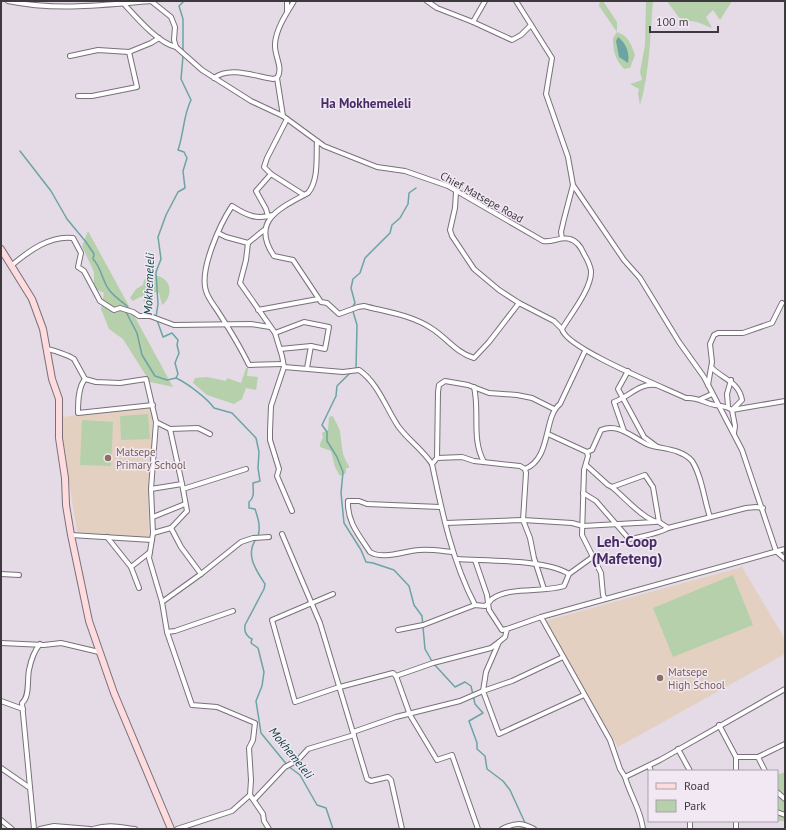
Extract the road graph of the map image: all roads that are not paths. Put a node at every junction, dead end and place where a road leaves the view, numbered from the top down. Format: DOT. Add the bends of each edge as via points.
graph roads {
  1 [pos="8,1"];
  2 [pos="287,1"];
  3 [pos="294,1"];
  4 [pos="426,1"];
  5 [pos="485,1"];
  6 [pos="516,1"];
  7 [pos="124,4"];
  8 [pos="287,11"];
  9 [pos="473,22"];
  10 [pos="531,25"];
  11 [pos="159,38"];
  12 [pos="176,47"];
  13 [pos="129,52"];
  14 [pos="70,56"];
  15 [pos="214,78"];
  16 [pos="277,78"];
  17 [pos="78,96"];
  18 [pos="283,116"];
  19 [pos="287,120"];
  20 [pos="317,141"];
  21 [pos="271,174"];
  22 [pos="573,185"];
  23 [pos="456,192"];
  24 [pos="304,195"];
  25 [pos="273,215"];
  26 [pos="268,216"];
  27 [pos="264,230"];
  28 [pos="218,233"];
  29 [pos="562,238"];
  30 [pos="248,243"];
  31 [pos="1,249"];
  32 [pos="12,265"];
  33 [pos="318,298"];
  34 [pos="519,303"];
  35 [pos="782,303"];
  36 [pos="258,310"];
  37 [pos="226,325"];
  38 [pos="270,327"];
  39 [pos="562,329"];
  40 [pos="275,332"];
  41 [pos="311,346"];
  42 [pos="280,348"];
  43 [pos="46,349"];
  44 [pos="585,351"];
  45 [pos="283,365"];
  46 [pos="308,368"];
  47 [pos="712,368"];
  48 [pos="628,371"];
  49 [pos="86,379"];
  50 [pos="730,380"];
  51 [pos="658,385"];
  52 [pos="708,386"];
  53 [pos="474,387"];
  54 [pos="712,394"];
  55 [pos="624,399"];
  56 [pos="701,399"];
  57 [pos="785,400"];
  58 [pos="719,404"];
  59 [pos="153,405"];
  60 [pos="728,406"];
  61 [pos="554,409"];
  62 [pos="732,410"];
  63 [pos="156,422"];
  64 [pos="164,426"];
  65 [pos="170,429"];
  66 [pos="154,431"];
  67 [pos="624,431"];
  68 [pos="734,433"];
  69 [pos="210,434"];
  70 [pos="548,434"];
  71 [pos="656,446"];
  72 [pos="586,452"];
  73 [pos="437,458"];
  74 [pos="484,462"];
  75 [pos="432,464"];
  76 [pos="586,465"];
  77 [pos="246,469"];
  78 [pos="525,469"];
  79 [pos="182,486"];
  80 [pos="612,487"];
  81 [pos="151,489"];
  82 [pos="583,493"];
  83 [pos="186,504"];
  84 [pos="440,507"];
  85 [pos="763,508"];
  86 [pos="292,511"];
  87 [pos="153,517"];
  88 [pos="710,517"];
  89 [pos="523,520"];
  90 [pos="657,522"];
  91 [pos="446,523"];
  92 [pos="618,524"];
  93 [pos="583,526"];
  94 [pos="171,528"];
  95 [pos="668,528"];
  96 [pos="153,533"];
  97 [pos="282,534"];
  98 [pos="70,535"];
  99 [pos="107,537"];
  100 [pos="269,537"];
  101 [pos="152,540"];
  102 [pos="785,549"];
  103 [pos="776,551"];
  104 [pos="150,552"];
  105 [pos="453,552"];
  106 [pos="594,556"];
  107 [pos="457,559"];
  108 [pos="785,559"];
  109 [pos="475,560"];
  110 [pos="537,565"];
  111 [pos="131,567"];
  112 [pos="1,574"];
  113 [pos="202,574"];
  114 [pos="569,574"];
  115 [pos="20,575"];
  116 [pos="139,588"];
  117 [pos="544,589"];
  118 [pos="332,594"];
  119 [pos="605,599"];
  120 [pos="162,602"];
  121 [pos="312,603"];
  122 [pos="488,604"];
  123 [pos="475,605"];
  124 [pos="233,611"];
  125 [pos="541,617"];
  126 [pos="507,629"];
  127 [pos="398,630"];
  128 [pos="167,632"];
  129 [pos="499,642"];
  130 [pos="1,643"];
  131 [pos="40,644"];
  132 [pos="99,652"];
  133 [pos="563,657"];
  134 [pos="396,676"];
  135 [pos="341,687"];
  136 [pos="785,689"];
  137 [pos="483,691"];
  138 [pos="584,695"];
  139 [pos="1,700"];
  140 [pos="23,710"];
  141 [pos="410,714"];
  142 [pos="719,725"];
  143 [pos="354,734"];
  144 [pos="785,744"];
  145 [pos="678,749"];
  146 [pos="736,757"];
  147 [pos="758,757"];
  148 [pos="649,766"];
  149 [pos="1,768"];
  150 [pos="651,770"];
  151 [pos="689,770"];
  152 [pos="736,770"];
  153 [pos="764,770"];
  154 [pos="625,776"];
  155 [pos="30,788"];
  156 [pos="250,795"];
  157 [pos="254,800"];
  158 [pos="1,820"];
  159 [pos="12,829"];
  160 [pos="34,829"];
  161 [pos="40,829"];
  162 [pos="90,829"];
  163 [pos="93,829"];
  164 [pos="135,829"];
  165 [pos="171,829"];
  166 [pos="177,829"];
  167 [pos="268,829"];
  168 [pos="402,829"];
  169 [pos="478,829"];
  170 [pos="502,829"];
  171 [pos="534,829"];
  172 [pos="643,829"];
  1 -- 7 [label="street" via="46,7"];
  2 -- 8 [label="street"];
  3 -- 8 [label="street"];
  4 -- 9 [label="street" via="443,11"];
  5 -- 9 [label="street"];
  6 -- 10 [label="street"];
  7 -- 11 [label="street, Chief Matsepe Road"];
  7 -- 12 [label="street" via="151,1 162,8 171,17 175,27"];
  8 -- 16 [label="street" via="275,42 280,67"];
  9 -- 10 [label="street" via="512,40"];
  10 -- 22 [label="street" via="552,58 546,94 568,157"];
  11 -- 12 [label="street, Chief Matsepe Road"];
  11 -- 13 [label="street"];
  12 -- 15 [label="street, Chief Matsepe Road"];
  13 -- 14 [label="street" via="98,50"];
  13 -- 17 [label="street" via="137,87 92,96"];
  15 -- 16 [label="street" via="220,73 228,72"];
  15 -- 18 [label="street, Chief Matsepe Road" via="251,101"];
  16 -- 18 [label="street"];
  18 -- 19 [label="street, Chief Matsepe Road"];
  19 -- 20 [label="street, Chief Matsepe Road"];
  19 -- 21 [label="street" via="264,167"];
  20 -- 23 [label="street, Chief Matsepe Road" via="377,167 424,177"];
  20 -- 24 [label="street" via="316,172 312,189"];
  21 -- 24 [label="street"];
  21 -- 26 [label="street" via="256,191"];
  22 -- 29 [label="street" via="561,232"];
  22 -- 52 [label="street" via="624,260 640,278"];
  23 -- 29 [label="street, Chief Matsepe Road" via="543,241"];
  23 -- 34 [label="street" via="450,230 452,236 474,269"];
  24 -- 25 [label="street"];
  25 -- 26 [label="street"];
  25 -- 27 [label="street"];
  26 -- 28 [label="street" via="248,216 232,206 223,219"];
  27 -- 30 [label="street"];
  27 -- 33 [label="street" via="266,242 274,256 293,260"];
  28 -- 30 [label="street"];
  28 -- 37 [label="street" via="212,247 204,286"];
  29 -- 39 [label="street, Chief Matsepe Road" via="569,238 580,245 591,271 578,305"];
  30 -- 36 [label="street" via="240,283"];
  31 -- 32 [label="street"];
  32 -- 37 [label="street" via="31,249 65,237 73,238 81,254 78,267 84,271 100,301 108,308 133,312 138,316 150,316 174,325"];
  32 -- 43 [label="street" via="32,299 43,329"];
  33 -- 34 [label="street" via="339,314 364,306 410,318 433,329 462,353 474,358"];
  33 -- 36 [label="street"];
  34 -- 39 [label="street" via="554,321"];
  35 -- 47 [label="street" via="772,323 743,334 714,335 710,344"];
  36 -- 38 [label="street"];
  37 -- 38 [label="street" via="251,324"];
  37 -- 45 [label="street" via="249,365"];
  38 -- 40 [label="street"];
  39 -- 44 [label="street" via="567,338"];
  40 -- 41 [label="street" via="304,322 329,327 325,349"];
  40 -- 42 [label="street"];
  41 -- 42 [label="street"];
  41 -- 46 [label="street"];
  42 -- 45 [label="street"];
  43 -- 49 [label="street" via="52,349 74,359"];
  43 -- 98 [label="street" via="59,399 59,438"];
  44 -- 48 [label="street"];
  44 -- 61 [label="street" via="560,404"];
  45 -- 46 [label="street"];
  45 -- 86 [label="street" via="271,406 270,440 279,469 277,476"];
  46 -- 75 [label="street" via="343,372 359,370 363,373 399,427 424,452"];
  47 -- 50 [label="street"];
  47 -- 52 [label="street"];
  48 -- 51 [label="street"];
  48 -- 55 [label="street" via="618,389"];
  49 -- 59 [label="street" via="120,383 146,379"];
  49 -- 59 [label="street" via="82,382 78,414"];
  50 -- 60 [label="street"];
  50 -- 62 [label="street" via="739,390 742,400"];
  51 -- 55 [label="street" via="650,384 637,388"];
  51 -- 56 [label="street" via="686,398"];
  52 -- 54 [label="street"];
  53 -- 61 [label="street" via="489,393 532,398"];
  53 -- 73 [label="street" via="445,381 439,385"];
  53 -- 74 [label="street" via="478,452"];
  54 -- 56 [label="street"];
  54 -- 58 [label="street"];
  55 -- 67 [label="street" via="614,402"];
  55 -- 71 [label="street" via="644,437"];
  56 -- 58 [label="street"];
  57 -- 62 [label="street"];
  58 -- 60 [label="street"];
  58 -- 68 [label="street"];
  59 -- 63 [label="street"];
  60 -- 62 [label="street"];
  61 -- 70 [label="street"];
  62 -- 68 [label="street"];
  63 -- 64 [label="street"];
  63 -- 66 [label="street"];
  64 -- 65 [label="street"];
  64 -- 66 [label="street"];
  65 -- 69 [label="street" via="198,428"];
  65 -- 79 [label="street"];
  66 -- 81 [label="street"];
  67 -- 71 [label="street"];
  67 -- 72 [label="street" via="608,428 601,430 592,450"];
  68 -- 85 [label="street"];
  70 -- 72 [label="street"];
  70 -- 78 [label="street" via="537,460"];
  71 -- 88 [label="street" via="682,454 692,463"];
  72 -- 76 [label="street"];
  73 -- 74 [label="street" via="462,457"];
  73 -- 75 [label="street"];
  74 -- 78 [label="street" via="520,466"];
  75 -- 84 [label="street"];
  76 -- 80 [label="street"];
  76 -- 82 [label="street"];
  77 -- 79 [label="street"];
  78 -- 89 [label="street"];
  79 -- 81 [label="street"];
  79 -- 83 [label="street"];
  80 -- 90 [label="street" via="640,512"];
  80 -- 90 [label="street" via="645,475 652,487"];
  81 -- 87 [label="street"];
  82 -- 92 [label="street" via="596,501"];
  82 -- 93 [label="street"];
  83 -- 87 [label="street"];
  83 -- 94 [label="street" via="187,511"];
  84 -- 91 [label="street"];
  84 -- 105 [label="street" via="348,501 351,525 373,554 420,550"];
  85 -- 88 [label="street" via="750,507"];
  85 -- 103 [label="street"];
  87 -- 96 [label="street"];
  88 -- 95 [label="street"];
  89 -- 91 [label="street"];
  89 -- 93 [label="street"];
  89 -- 110 [label="street"];
  90 -- 92 [label="street"];
  90 -- 95 [label="street"];
  91 -- 105 [label="street"];
  92 -- 93 [label="street"];
  92 -- 95 [label="street" via="629,539 664,532"];
  93 -- 106 [label="street" via="582,535 586,546"];
  94 -- 96 [label="street"];
  94 -- 113 [label="street" via="181,547"];
  96 -- 101 [label="street"];
  97 -- 121 [label="street"];
  98 -- 99 [label="street"];
  98 -- 132 [label="street" via="89,621"];
  99 -- 101 [label="street"];
  99 -- 111 [label="street"];
  100 -- 113 [label="street" via="241,542"];
  101 -- 104 [label="street"];
  102 -- 103 [label="street"];
  103 -- 108 [label="street"];
  103 -- 119 [label="street"];
  104 -- 111 [label="street"];
  104 -- 120 [label="street" via="149,558"];
  105 -- 107 [label="street"];
  106 -- 114 [label="street"];
  106 -- 119 [label="street" via="601,573"];
  107 -- 109 [label="street"];
  107 -- 123 [label="street"];
  109 -- 110 [label="street"];
  109 -- 122 [label="street"];
  110 -- 114 [label="street" via="561,569"];
  110 -- 117 [label="street"];
  111 -- 116 [label="street"];
  112 -- 115 [label="street"];
  113 -- 120 [label="street"];
  114 -- 117 [label="street" via="564,586"];
  117 -- 122 [label="street" via="500,596"];
  118 -- 121 [label="street"];
  119 -- 125 [label="street"];
  120 -- 128 [label="street"];
  121 -- 135 [label="street"];
  121 -- 135 [label="street" via="272,620 296,702"];
  122 -- 123 [label="street"];
  122 -- 126 [label="street" via="502,630"];
  123 -- 127 [label="street" via="423,625"];
  124 -- 128 [label="street"];
  125 -- 126 [label="street"];
  125 -- 133 [label="street"];
  126 -- 129 [label="street"];
  128 -- 156 [label="street" via="192,705 217,707 255,723 253,740 249,748"];
  129 -- 134 [label="street" via="492,648 433,663"];
  129 -- 137 [label="street" via="486,672"];
  130 -- 131 [label="street"];
  131 -- 132 [label="street" via="61,642"];
  131 -- 140 [label="street" via="29,669 27,690 22,703"];
  132 -- 165 [label="street" via="138,754"];
  133 -- 137 [label="street" via="512,681"];
  133 -- 138 [label="street"];
  134 -- 135 [label="street" via="394,672"];
  134 -- 141 [label="street"];
  135 -- 143 [label="street"];
  136 -- 142 [label="street"];
  137 -- 138 [label="street" via="499,734"];
  137 -- 141 [label="street" via="460,701"];
  138 -- 154 [label="street" via="610,740"];
  139 -- 140 [label="street"];
  140 -- 155 [label="street"];
  141 -- 143 [label="street"];
  141 -- 169 [label="street" via="437,760 452,755"];
  142 -- 145 [label="street"];
  142 -- 146 [label="street"];
  143 -- 157 [label="street" via="308,749 298,760 285,767"];
  143 -- 168 [label="street" via="369,781 385,777 391,780"];
  144 -- 147 [label="street"];
  145 -- 148 [label="street"];
  145 -- 151 [label="street"];
  146 -- 147 [label="street"];
  146 -- 152 [label="street"];
  147 -- 153 [label="street"];
  148 -- 150 [label="street"];
  148 -- 154 [label="street"];
  149 -- 155 [label="street"];
  154 -- 172 [label="street" via="640,812"];
  155 -- 160 [label="street"];
  156 -- 157 [label="street"];
  156 -- 166 [label="street" via="232,811"];
  157 -- 167 [label="street" via="263,814"];
  158 -- 159 [label="street"];
  161 -- 162 [label="street" via="54,826"];
  163 -- 164 [label="street" via="108,825"];
  170 -- 171 [label="street" via="520,823"];
}
